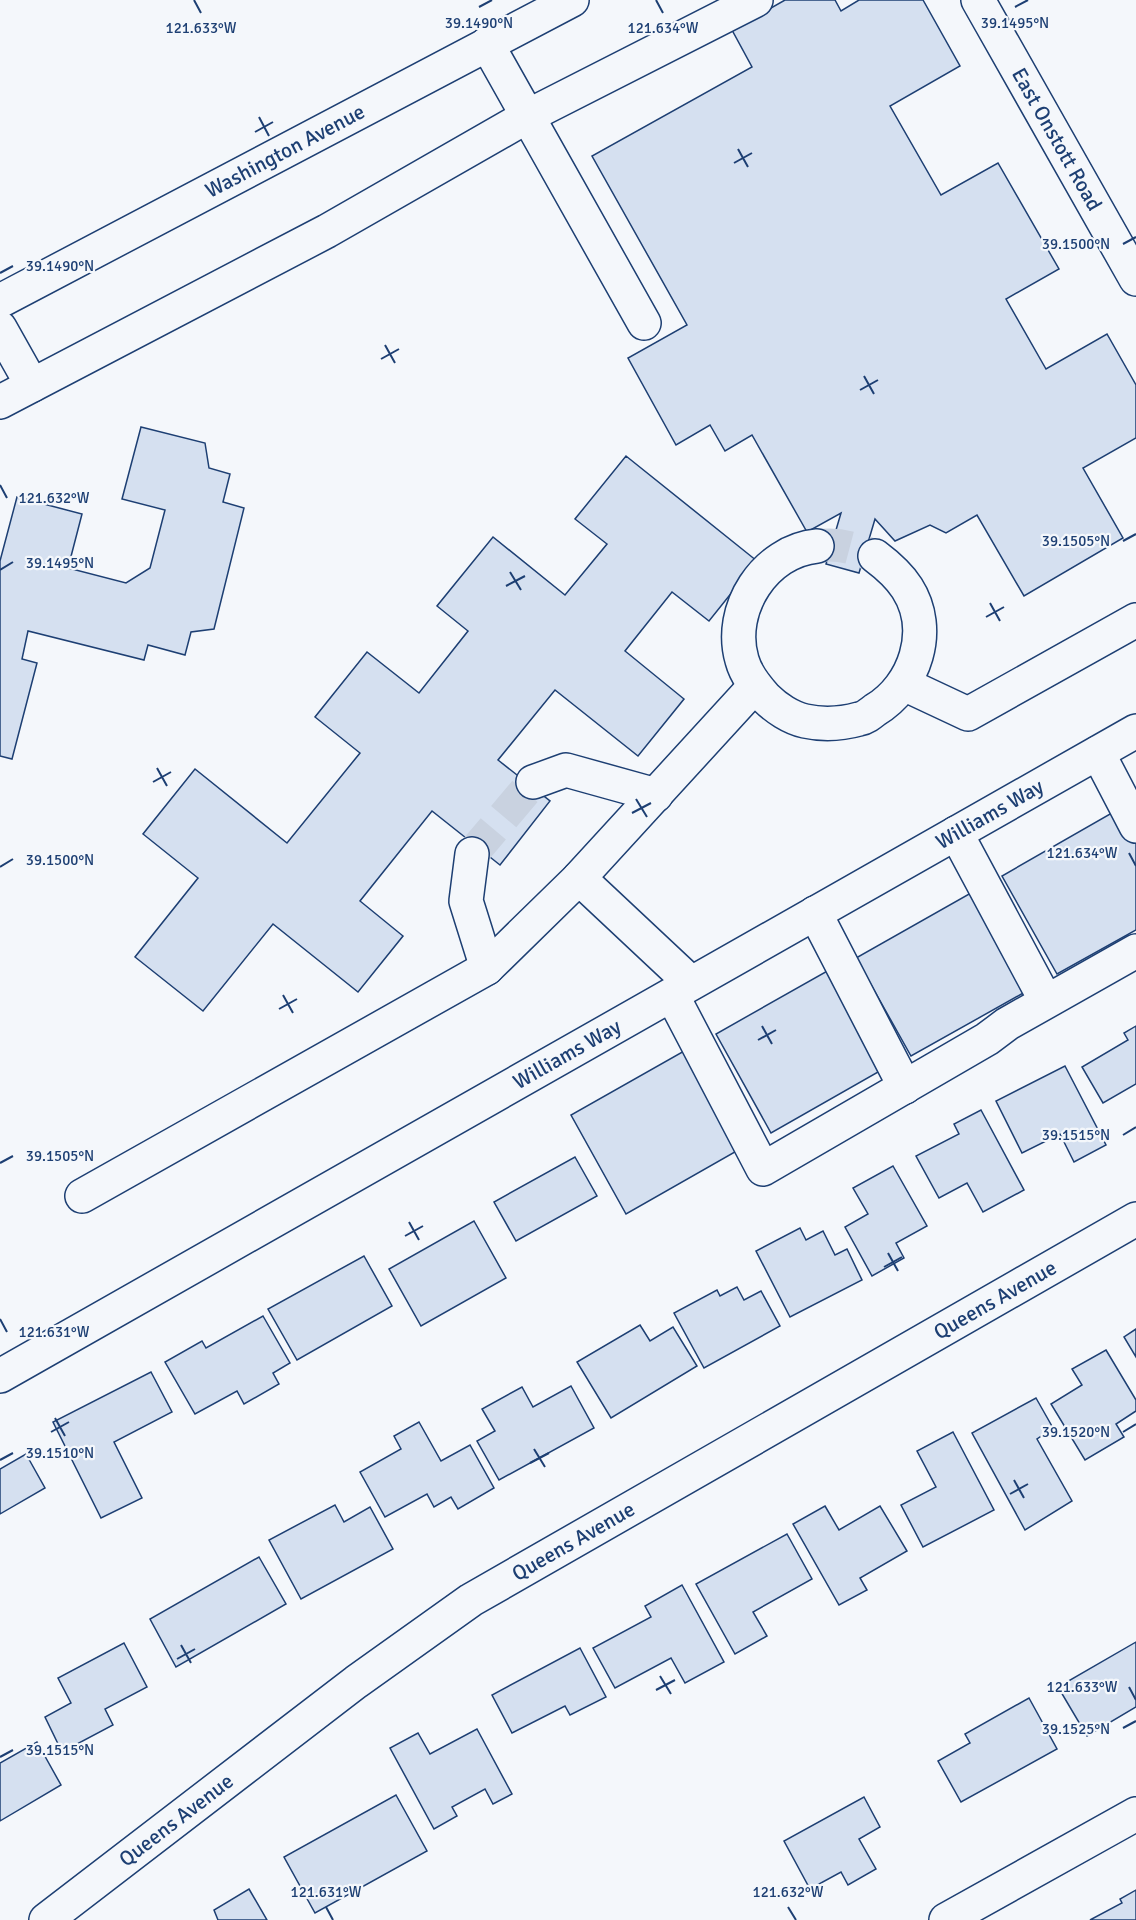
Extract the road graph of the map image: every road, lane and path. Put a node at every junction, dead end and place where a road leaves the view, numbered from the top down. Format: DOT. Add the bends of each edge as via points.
graph roads {
  1 [pos="572,0"];
  2 [pos="756,0"];
  3 [pos="978,0"];
  4 [pos="487,44"];
  5 [pos="528,116"];
  6 [pos="1136,279"];
  7 [pos="0,300"];
  8 [pos="644,323"];
  9 [pos="0,328"];
  10 [pos="32,385"];
  11 [pos="0,402"];
  12 [pos="817,546"];
  13 [pos="875,556"];
  14 [pos="1136,620"];
  15 [pos="904,684"];
  16 [pos="755,686"];
  17 [pos="1136,731"];
  18 [pos="1098,753"];
  19 [pos="533,782"];
  20 [pos="656,795"];
  21 [pos="1136,826"];
  22 [pos="956,833"];
  23 [pos="472,854"];
  24 [pos="579,878"];
  25 [pos="815,913"];
  26 [pos="1136,951"];
  27 [pos="487,968"];
  28 [pos="681,989"];
  29 [pos="1046,1001"];
  30 [pos="905,1087"];
  31 [pos="82,1196"];
  32 [pos="1136,1219"];
  33 [pos="0,1376"];
  34 [pos="1136,1814"];
  35 [pos="46,1920"];
  36 [pos="946,1920"];
  1 -- 4 [label="street, Washington Avenue"];
  2 -- 5 [label="street"];
  3 -- 6 [label="street, East Onstott Road"];
  4 -- 5 [label="street"];
  4 -- 7 [label="street, Washington Avenue"];
  5 -- 8 [label="street"];
  5 -- 10 [label="street" via="327,231"];
  9 -- 10 [label="street"];
  10 -- 11 [label="street"];
  12 -- 16 [label="street" via="783,556 760,576 745,601 738,630 742,660"];
  13 -- 15 [label="street" via="901,580 917,612 920,636 916,659"];
  14 -- 15 [label="street" via="968,714"];
  15 -- 16 [label="street" via="887,703 861,719 832,724 802,720 785,712"];
  16 -- 20 [label="street"];
  17 -- 18 [label="street, Williams Way"];
  18 -- 21 [label="street"];
  18 -- 22 [label="street, Williams Way"];
  19 -- 20 [label="street" via="566,770"];
  20 -- 24 [label="street"];
  22 -- 25 [label="street, Williams Way"];
  22 -- 29 [label="street"];
  23 -- 27 [label="street" via="466,901"];
  24 -- 27 [label="street"];
  24 -- 28 [label="street"];
  25 -- 28 [label="street, Williams Way"];
  25 -- 30 [label="street"];
  26 -- 29 [label="street"];
  27 -- 31 [label="street"];
  28 -- 30 [label="street" via="763,1169"];
  28 -- 33 [label="street, Williams Way"];
  29 -- 30 [label="street"];
  32 -- 35 [label="street, Queens Avenue" via="471,1600 356,1682"];
  34 -- 36 [label="street"];
}
